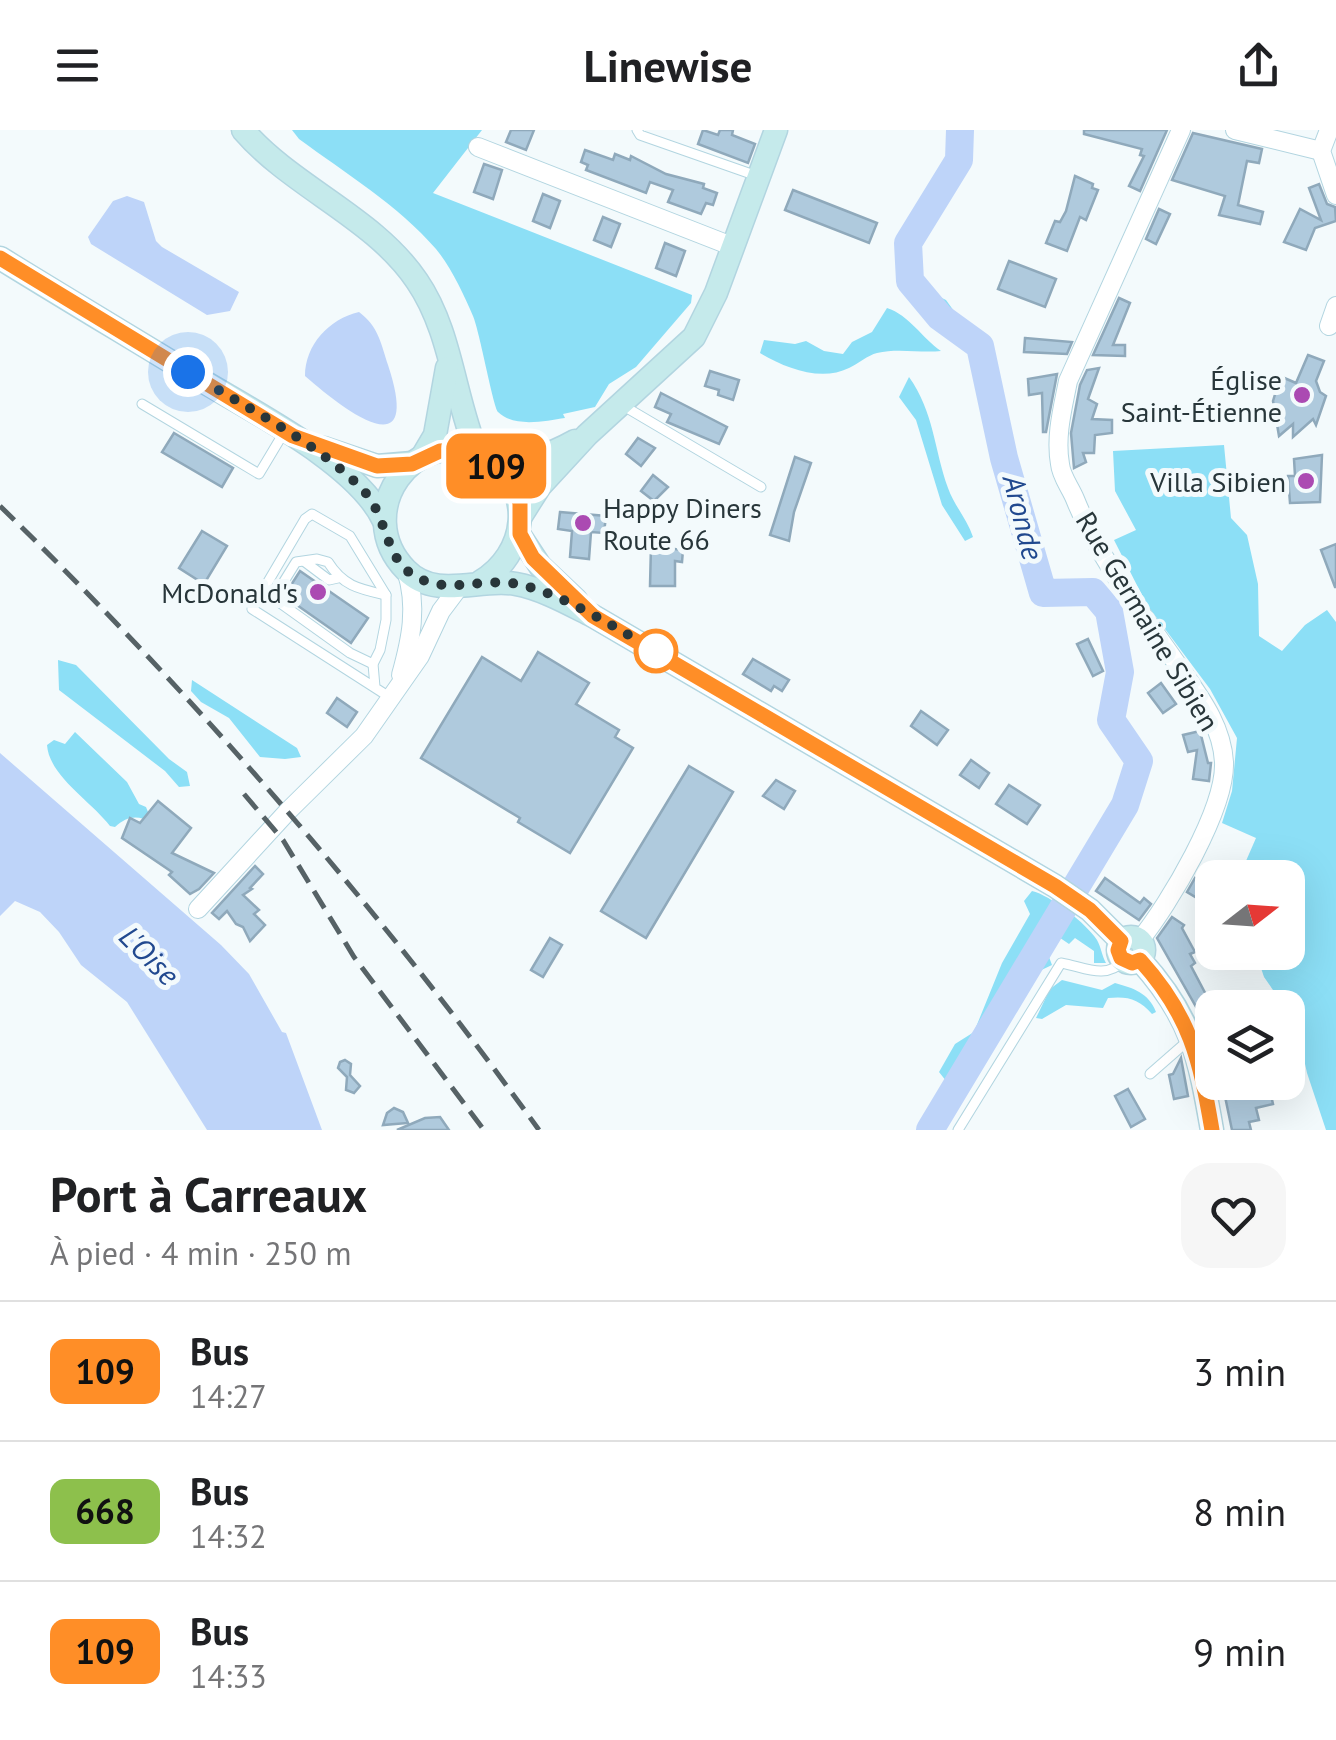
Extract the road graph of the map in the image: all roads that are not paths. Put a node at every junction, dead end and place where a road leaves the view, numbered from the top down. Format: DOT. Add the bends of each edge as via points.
graph roads {
  1 [pos="243,130"];
  2 [pos="637,130"];
  3 [pos="776,130"];
  4 [pos="1181,130"];
  5 [pos="1236,130"];
  6 [pos="1328,130"];
  7 [pos="478,147"];
  8 [pos="1321,151"];
  9 [pos="759,176"];
  10 [pos="1336,195"];
  11 [pos="734,247"];
  12 [pos="0,258"];
  13 [pos="1336,306"];
  14 [pos="1329,326"];
  15 [pos="448,360"];
  16 [pos="142,404"];
  17 [pos="620,404"];
  18 [pos="289,434"];
  19 [pos="587,435"];
  20 [pos="485,459"];
  21 [pos="417,460"];
  22 [pos="761,487"];
  23 [pos="384,521"];
  24 [pos="520,525"];
  25 [pos="406,570"];
  26 [pos="470,584"];
  27 [pos="386,595"];
  28 [pos="593,616"];
  29 [pos="373,664"];
  30 [pos="387,692"];
  31 [pos="198,908"];
  32 [pos="1131,951"];
  33 [pos="1192,1037"];
  34 [pos="1150,1074"];
  35 [pos="958,1130"];
  36 [pos="1212,1130"];
  1 -- 15 [label="main road" via="378,239 416,280 439,322"];
  2 -- 9 [label="lane"];
  3 -- 9 [label="main road"];
  4 -- 32 [label="street, Rue Germaine Sibien" via="1068,381 1060,417 1060,468 1083,522 1126,596 1204,702 1224,764 1216,808 1199,844"];
  5 -- 8 [label="street"];
  6 -- 8 [label="street"];
  7 -- 11 [label="street"];
  8 -- 10 [label="street"];
  9 -- 11 [label="main road"];
  11 -- 17 [label="main road" via="694,338"];
  12 -- 18 [label="main road"];
  13 -- 14 [label="street"];
  15 -- 20 [label="main road" via="463,419"];
  15 -- 21 [label="main road" via="435,435"];
  16 -- 18 [label="lane" via="260,474"];
  17 -- 19 [label="main road"];
  17 -- 22 [label="lane"];
  18 -- 21 [label="main road" via="377,466"];
  18 -- 23 [label="main road" via="361,488"];
  19 -- 20 [label="main road" via="544,457"];
  19 -- 24 [label="main road" via="540,486"];
  20 -- 21 [label="main road" via="459,450"];
  20 -- 24 [label="main road" via="514,488"];
  21 -- 23 [label="main road" via="391,489"];
  23 -- 25 [label="main road"];
  24 -- 26 [label="main road" via="508,558"];
  24 -- 28 [label="main road" via="540,566"];
  25 -- 26 [label="main road" via="428,582"];
  25 -- 30 [label="street" via="414,612"];
  26 -- 28 [label="main road" via="518,584"];
  26 -- 30 [label="street" via="441,610 420,656"];
  27 -- 29 [label="lane"];
  27 -- 29 [label="lane" via="328,580 296,562 275,596"];
  27 -- 30 [label="lane" via="350,536 312,514 252,610"];
  28 -- 32 [label="main road" via="1055,886"];
  29 -- 30 [label="lane"];
  30 -- 31 [label="street" via="364,736"];
  32 -- 33 [label="main road" via="1177,1006"];
  32 -- 35 [label="lane" via="1114,971 1061,963"];
  33 -- 34 [label="lane"];
  33 -- 36 [label="main road"];
}
